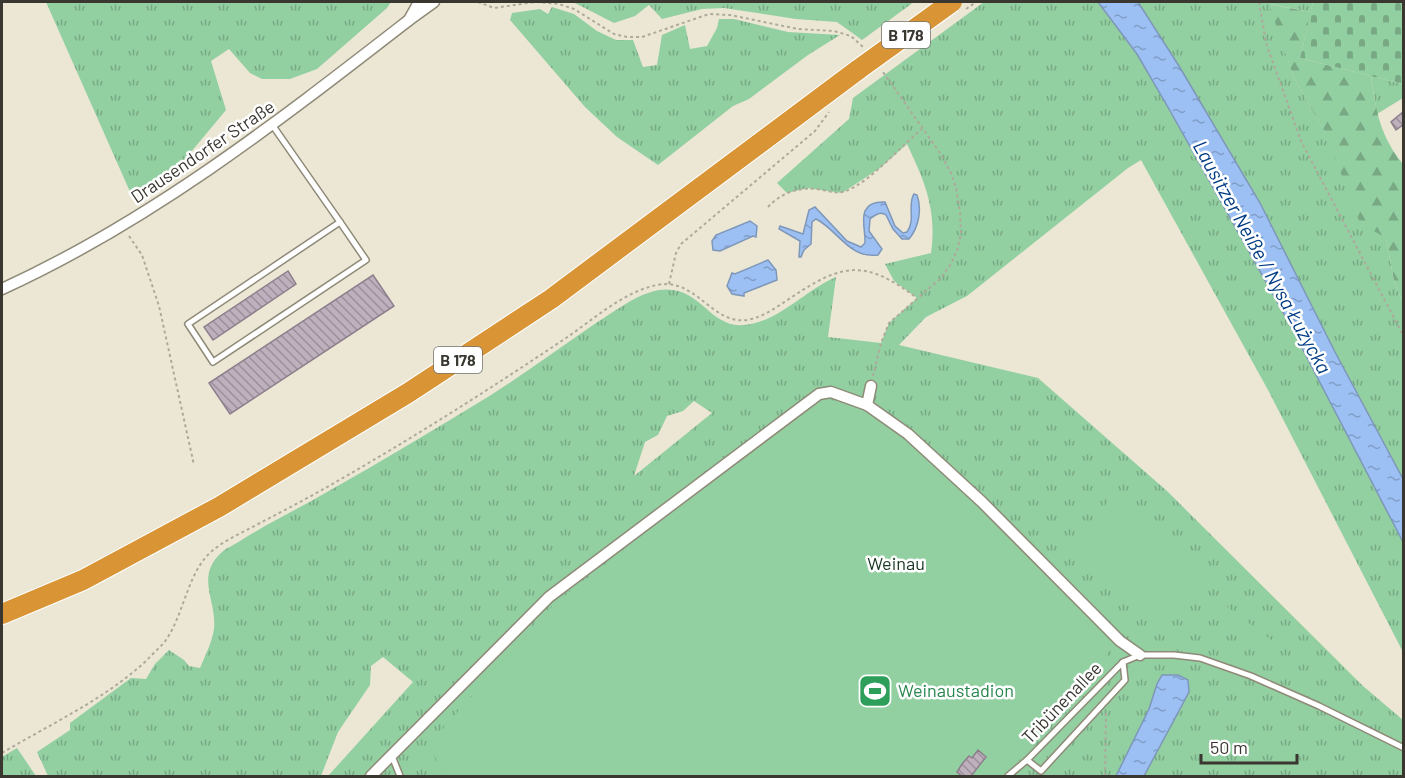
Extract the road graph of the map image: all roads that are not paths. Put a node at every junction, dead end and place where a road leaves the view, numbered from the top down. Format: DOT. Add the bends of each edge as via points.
graph roads {
  1 [pos="420,2"];
  2 [pos="434,2"];
  3 [pos="952,2"];
  4 [pos="409,20"];
  5 [pos="273,126"];
  6 [pos="340,222"];
  7 [pos="2,289"];
  8 [pos="871,386"];
  9 [pos="867,405"];
  10 [pos="2,614"];
  11 [pos="1140,655"];
  12 [pos="1123,662"];
  13 [pos="1404,748"];
  14 [pos="392,754"];
  15 [pos="1027,760"];
  16 [pos="371,777"];
  17 [pos="400,777"];
  18 [pos="1008,777"];
  1 -- 4 [label="street, Drausendorfer Straße"];
  2 -- 4 [label="street, Drausendorfer Straße"];
  3 -- 10 [label="highway, B 178, bridge" via="551,298 408,393 219,507 83,580"];
  4 -- 5 [label="street, Drausendorfer Straße"];
  5 -- 6 [label="lane"];
  5 -- 7 [label="street, Drausendorfer Straße" via="122,226"];
  6 -- 6 [label="lane" via="366,260 213,362 188,324"];
  8 -- 9 [label="street"];
  9 -- 11 [label="street" via="908,434 982,502 1120,641"];
  9 -- 14 [label="street" via="831,392 819,394 549,597"];
  11 -- 12 [label="lane, Tribünenallee"];
  11 -- 13 [label="lane" via="1200,658 1240,672"];
  12 -- 15 [label="lane, Tribünenallee"];
  12 -- 15 [label="lane" via="1125,680 1041,771"];
  14 -- 16 [label="street"];
  14 -- 17 [label="lane"];
  15 -- 18 [label="lane, Tribünenallee"];
}
